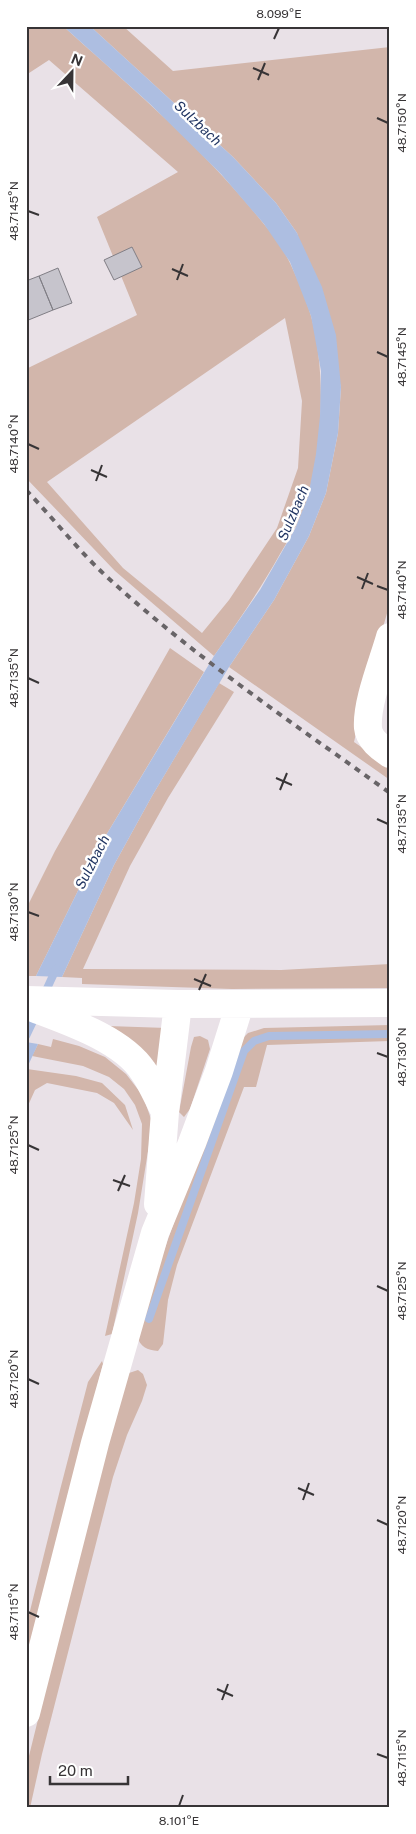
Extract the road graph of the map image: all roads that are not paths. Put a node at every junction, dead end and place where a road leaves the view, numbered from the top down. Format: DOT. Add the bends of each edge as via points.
graph roads {
  1 [pos="390,637"];
  2 [pos="390,754"];
  3 [pos="26,1000"];
  4 [pos="390,1003"];
  5 [pos="178,1004"];
  6 [pos="240,1004"];
  7 [pos="26,1005"];
  8 [pos="69,1011"];
  9 [pos="165,1112"];
  10 [pos="155,1233"];
  11 [pos="26,1713"];
  1 -- 2 [label="street" via="371,702 368,729 378,745"];
  3 -- 8 [label="street"];
  4 -- 6 [label="street"];
  5 -- 6 [label="street"];
  5 -- 8 [label="street"];
  5 -- 9 [label="street"];
  6 -- 10 [label="street" via="199,1125"];
  7 -- 8 [label="street"];
  8 -- 9 [label="street" via="95,1034 119,1047 143,1069"];
  9 -- 10 [label="street"];
  10 -- 11 [label="street" via="95,1443"];
}
